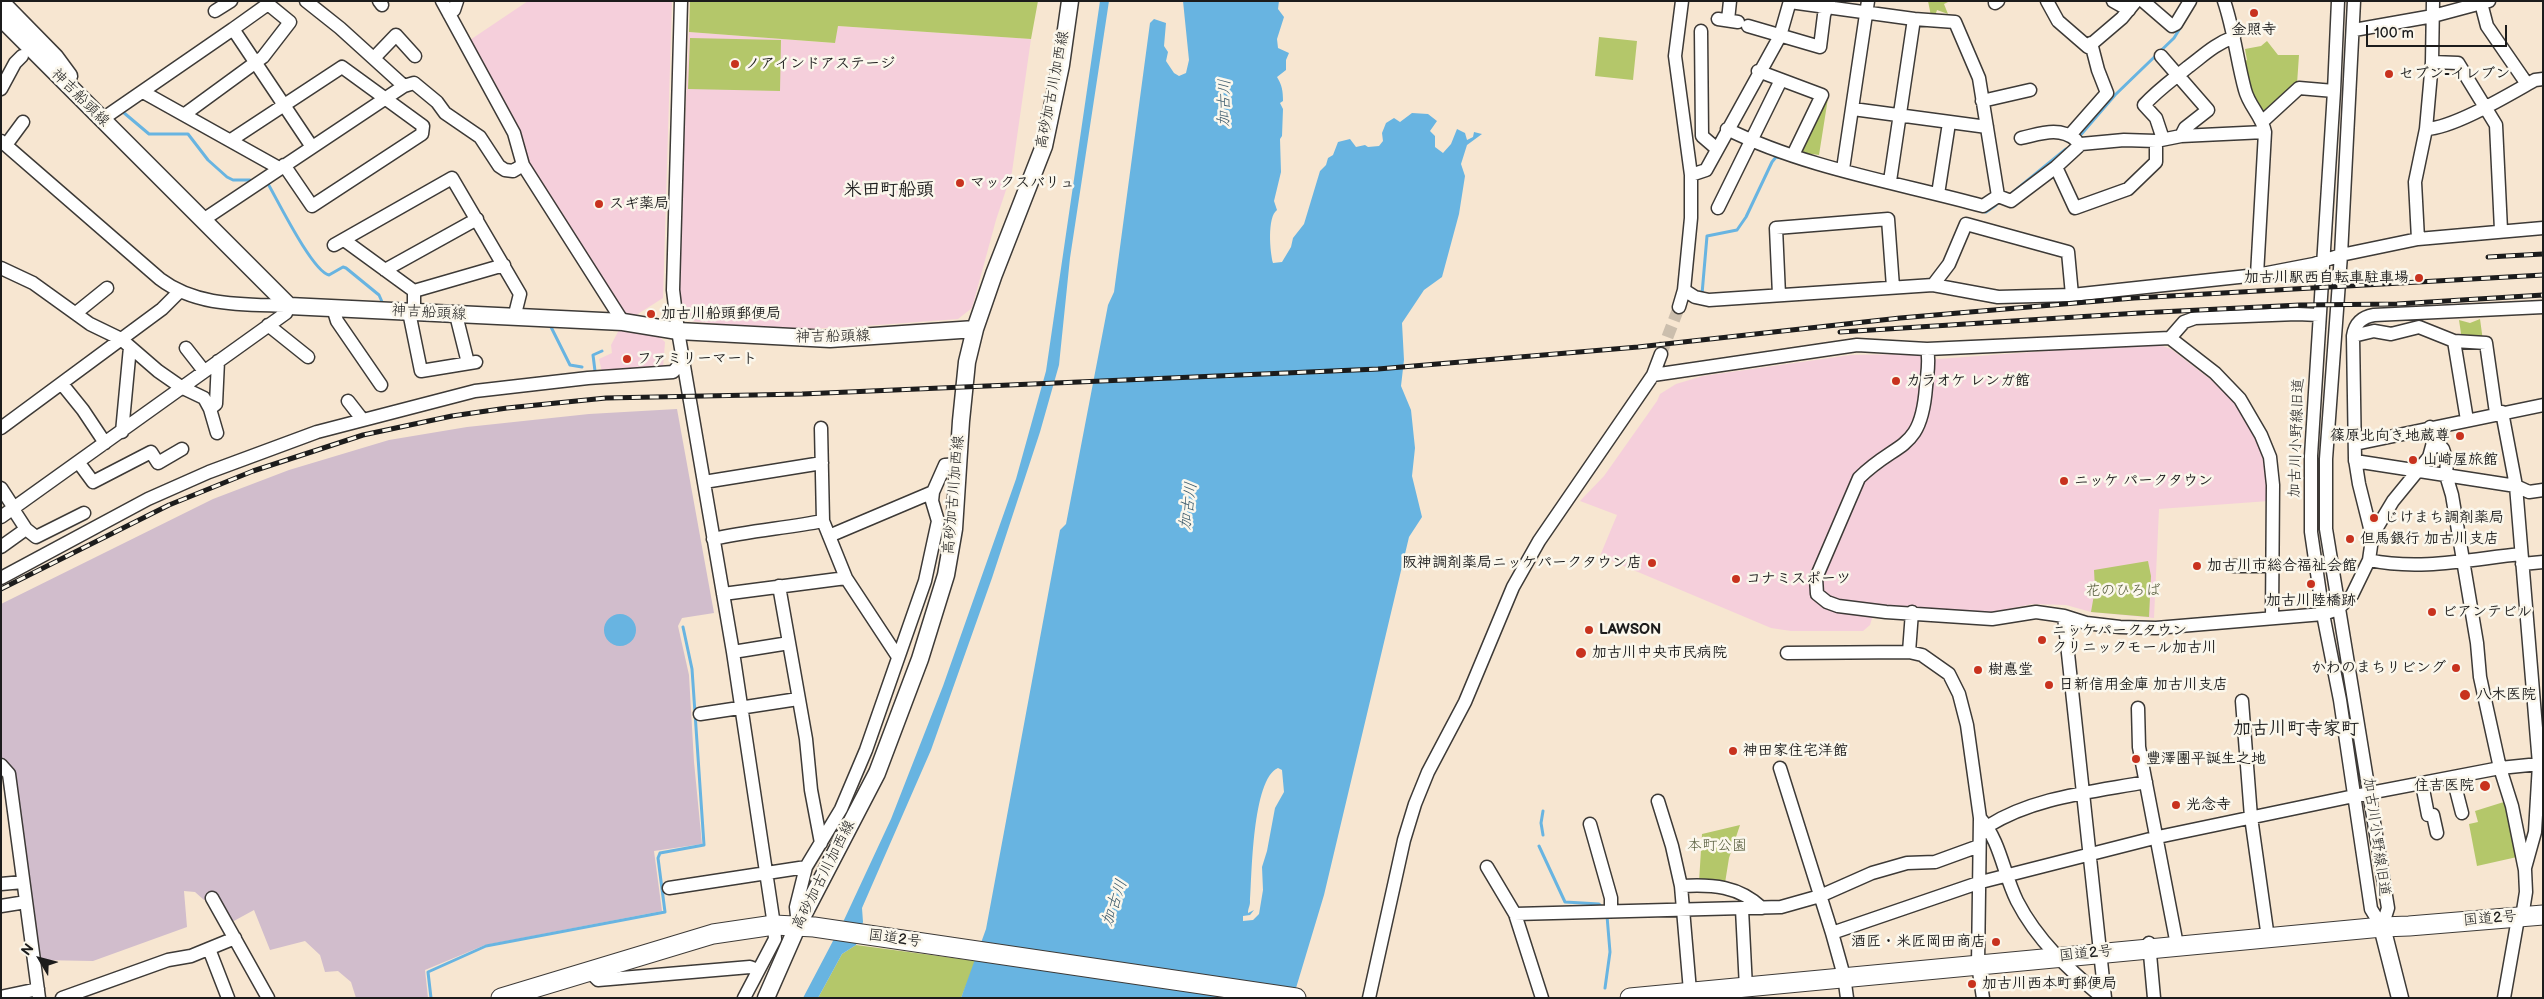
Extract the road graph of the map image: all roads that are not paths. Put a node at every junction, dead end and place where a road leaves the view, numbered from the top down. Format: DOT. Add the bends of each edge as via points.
graph roads {
  1 [pos="231,1"];
  2 [pos="306,1"];
  3 [pos="442,1"];
  4 [pos="457,1"];
  5 [pos="681,1"];
  6 [pos="1070,1"];
  7 [pos="1682,1"];
  8 [pos="1730,1"];
  9 [pos="2047,1"];
  10 [pos="2112,1"];
  11 [pos="2143,1"];
  12 [pos="2190,1"];
  13 [pos="2338,1"];
  14 [pos="2354,1"];
  15 [pos="2433,1"];
  16 [pos="1,2"];
  17 [pos="1790,2"];
  18 [pos="2226,2"];
  19 [pos="2485,2"];
  20 [pos="1828,4"];
  21 [pos="1867,6"];
  22 [pos="2133,6"];
  23 [pos="215,11"];
  24 [pos="449,14"];
  25 [pos="2433,16"];
  26 [pos="1,18"];
  27 [pos="1914,19"];
  28 [pos="232,29"];
  29 [pos="1700,30"];
  30 [pos="2354,30"];
  31 [pos="1,34"];
  32 [pos="1780,36"];
  33 [pos="2234,37"];
  34 [pos="2091,42"];
  35 [pos="414,49"];
  36 [pos="22,56"];
  37 [pos="2161,56"];
  38 [pos="374,58"];
  39 [pos="2432,62"];
  40 [pos="256,63"];
  41 [pos="1758,71"];
  42 [pos="2178,75"];
  43 [pos="2543,79"];
  44 [pos="1781,80"];
  45 [pos="2527,84"];
  46 [pos="404,86"];
  47 [pos="1,89"];
  48 [pos="2030,90"];
  49 [pos="2334,91"];
  50 [pos="143,92"];
  51 [pos="386,99"];
  52 [pos="1982,101"];
  53 [pos="83,102"];
  54 [pos="284,104"];
  55 [pos="2485,106"];
  56 [pos="1853,109"];
  57 [pos="185,114"];
  58 [pos="1900,116"];
  59 [pos="101,120"];
  60 [pos="23,122"];
  61 [pos="1949,123"];
  62 [pos="1987,127"];
  63 [pos="2264,127"];
  64 [pos="1727,129"];
  65 [pos="2426,129"];
  66 [pos="2070,136"];
  67 [pos="2181,136"];
  68 [pos="2022,138"];
  69 [pos="232,140"];
  70 [pos="2160,140"];
  71 [pos="1753,141"];
  72 [pos="4,143"];
  73 [pos="2081,144"];
  74 [pos="312,146"];
  75 [pos="1717,149"];
  76 [pos="1794,155"];
  77 [pos="523,165"];
  78 [pos="282,167"];
  79 [pos="2056,167"];
  80 [pos="1844,169"];
  81 [pos="1691,175"];
  82 [pos="1890,182"];
  83 [pos="1938,194"];
  84 [pos="1998,196"];
  85 [pos="1719,208"];
  86 [pos="477,219"];
  87 [pos="203,220"];
  88 [pos="2543,228"];
  89 [pos="2501,230"];
  90 [pos="2418,239"];
  91 [pos="2341,255"];
  92 [pos="2323,261"];
  93 [pos="1949,264"];
  94 [pos="504,265"];
  95 [pos="385,270"];
  96 [pos="3,273"];
  97 [pos="2257,275"];
  98 [pos="1933,284"];
  99 [pos="1893,287"];
  100 [pos="107,288"];
  101 [pos="1960,289"];
  102 [pos="1684,290"];
  103 [pos="414,291"];
  104 [pos="179,292"];
  105 [pos="1779,295"];
  106 [pos="2072,295"];
  107 [pos="289,306"];
  108 [pos="1678,307"];
  109 [pos="2543,307"];
  110 [pos="333,308"];
  111 [pos="412,312"];
  112 [pos="76,313"];
  113 [pos="456,315"];
  114 [pos="2319,315"];
  115 [pos="514,318"];
  116 [pos="623,322"];
  117 [pos="268,325"];
  118 [pos="975,329"];
  119 [pos="678,331"];
  120 [pos="2353,336"];
  121 [pos="2170,338"];
  122 [pos="2454,341"];
  123 [pos="126,343"];
  124 [pos="186,348"];
  125 [pos="1927,349"];
  126 [pos="1661,354"];
  127 [pos="308,357"];
  128 [pos="684,360"];
  129 [pos="218,361"];
  130 [pos="204,371"];
  131 [pos="1653,375"];
  132 [pos="62,384"];
  133 [pos="381,385"];
  134 [pos="181,387"];
  135 [pos="348,401"];
  136 [pos="2543,405"];
  137 [pos="210,408"];
  138 [pos="2499,413"];
  139 [pos="362,419"];
  140 [pos="2467,420"];
  141 [pos="1,428"];
  142 [pos="821,428"];
  143 [pos="122,432"];
  144 [pos="217,433"];
  145 [pos="2432,433"];
  146 [pos="106,444"];
  147 [pos="2355,444"];
  148 [pos="182,449"];
  149 [pos="2356,461"];
  150 [pos="79,463"];
  151 [pos="822,463"];
  152 [pos="959,464"];
  153 [pos="2418,470"];
  154 [pos="2446,474"];
  155 [pos="704,482"];
  156 [pos="2516,486"];
  157 [pos="1,488"];
  158 [pos="2543,490"];
  159 [pos="933,492"];
  160 [pos="14,509"];
  161 [pos="84,513"];
  162 [pos="1,517"];
  163 [pos="823,521"];
  164 [pos="26,529"];
  165 [pos="829,536"];
  166 [pos="2372,536"];
  167 [pos="713,539"];
  168 [pos="1,547"];
  169 [pos="2522,559"];
  170 [pos="2370,560"];
  171 [pos="2462,560"];
  172 [pos="2543,562"];
  173 [pos="2234,566"];
  174 [pos="2271,566"];
  175 [pos="1,578"];
  176 [pos="846,578"];
  177 [pos="780,586"];
  178 [pos="723,594"];
  179 [pos="2338,609"];
  180 [pos="1912,612"];
  181 [pos="2323,614"];
  182 [pos="2064,616"];
  183 [pos="2272,617"];
  184 [pos="789,643"];
  185 [pos="733,652"];
  186 [pos="1909,652"];
  187 [pos="1787,653"];
  188 [pos="898,656"];
  189 [pos="798,699"];
  190 [pos="2242,701"];
  191 [pos="741,708"];
  192 [pos="2138,708"];
  193 [pos="700,714"];
  194 [pos="2539,764"];
  195 [pos="1780,768"];
  196 [pos="2500,768"];
  197 [pos="4,772"];
  198 [pos="2453,778"];
  199 [pos="2146,782"];
  200 [pos="2422,784"];
  201 [pos="2368,793"];
  202 [pos="2082,794"];
  203 [pos="2354,796"];
  204 [pos="1658,802"];
  205 [pos="2462,813"];
  206 [pos="2250,818"];
  207 [pos="1984,822"];
  208 [pos="1590,824"];
  209 [pos="2437,833"];
  210 [pos="2158,837"];
  211 [pos="821,843"];
  212 [pos="1979,846"];
  213 [pos="2088,856"];
  214 [pos="1487,866"];
  215 [pos="806,867"];
  216 [pos="2525,870"];
  217 [pos="765,874"];
  218 [pos="2007,876"];
  219 [pos="23,882"];
  220 [pos="1981,882"];
  221 [pos="1,884"];
  222 [pos="1681,886"];
  223 [pos="669,888"];
  224 [pos="1820,896"];
  225 [pos="212,898"];
  226 [pos="26,902"];
  227 [pos="1,906"];
  228 [pos="1762,908"];
  229 [pos="1742,909"];
  230 [pos="1606,911"];
  231 [pos="1683,912"];
  232 [pos="1516,914"];
  233 [pos="2543,915"];
  234 [pos="2522,916"];
  235 [pos="774,925"];
  236 [pos="806,926"];
  237 [pos="2382,926"];
  238 [pos="1832,934"];
  239 [pos="235,938"];
  240 [pos="2268,938"];
  241 [pos="2149,945"];
  242 [pos="2177,945"];
  243 [pos="209,950"];
  244 [pos="2100,952"];
  245 [pos="2056,957"];
  246 [pos="1978,964"];
  247 [pos="758,970"];
  248 [pos="589,971"];
  249 [pos="1844,976"];
  250 [pos="1746,988"];
  251 [pos="39,993"];
  252 [pos="533,993"];
  253 [pos="84,994"];
  254 [pos="1688,994"];
  255 [pos="1,996"];
  256 [pos="62,998"];
  257 [pos="228,998"];
  258 [pos="268,998"];
  259 [pos="501,998"];
  260 [pos="744,998"];
  261 [pos="766,998"];
  262 [pos="1296,998"];
  263 [pos="1369,998"];
  264 [pos="1542,998"];
  265 [pos="1630,998"];
  266 [pos="1847,998"];
  267 [pos="1983,998"];
  268 [pos="2104,998"];
  269 [pos="2154,998"];
  270 [pos="2400,998"];
  271 [pos="2504,998"];
  1 -- 23 [label="street"];
  2 -- 38 [label="street"];
  3 -- 24 [label="street"];
  4 -- 24 [label="street"];
  5 -- 119 [label="street" via="673,290"];
  6 -- 118 [label="main road, 高砂加古川加西線" via="1044,146"];
  7 -- 81 [label="street" via="1676,56"];
  8 -- 32 [label="street" via="1733,22"];
  9 -- 34 [label="street" via="2058,21 2088,47"];
  10 -- 22 [label="street"];
  11 -- 12 [label="street" via="2172,26"];
  13 -- 49 [label="street, 加古川小野線旧道"];
  14 -- 30 [label="street, 加古川小野線旧道"];
  15 -- 25 [label="street"];
  16 -- 53 [label="main road" via="55,56"];
  17 -- 20 [label="street"];
  17 -- 32 [label="street"];
  18 -- 33 [label="street"];
  19 -- 25 [label="street"];
  19 -- 45 [label="street" via="2486,26"];
  20 -- 21 [label="street"];
  20 -- 32 [label="street" via="1820,47"];
  21 -- 27 [label="street"];
  21 -- 56 [label="street"];
  22 -- 34 [label="street"];
  24 -- 77 [label="street" via="514,133"];
  25 -- 30 [label="street"];
  25 -- 39 [label="street"];
  26 -- 53 [label="main road, 神吉船頭線"];
  27 -- 52 [label="street" via="1955,22 1979,78"];
  27 -- 58 [label="street"];
  28 -- 40 [label="street"];
  28 -- 40 [label="street" via="268,4 290,22"];
  28 -- 50 [label="street"];
  29 -- 75 [label="street" via="1702,136"];
  30 -- 91 [label="street, 加古川小野線旧道"];
  31 -- 36 [label="main road"];
  32 -- 41 [label="street"];
  33 -- 42 [label="street" via="2206,44"];
  33 -- 63 [label="street" via="2245,90"];
  34 -- 66 [label="street" via="2107,93"];
  35 -- 38 [label="street" via="396,36"];
  36 -- 47 [label="street"];
  36 -- 53 [label="main road"];
  37 -- 42 [label="street"];
  38 -- 46 [label="street"];
  39 -- 55 [label="street" via="2458,63"];
  39 -- 65 [label="street"];
  40 -- 54 [label="street"];
  40 -- 57 [label="street"];
  41 -- 44 [label="street"];
  41 -- 64 [label="street"];
  42 -- 67 [label="street" via="2208,110 2185,128"];
  42 -- 70 [label="street" via="2161,86 2144,105 2156,118"];
  43 -- 45 [label="street"];
  44 -- 71 [label="street"];
  44 -- 76 [label="street" via="1822,95"];
  45 -- 55 [label="street"];
  46 -- 51 [label="street"];
  46 -- 77 [label="street" via="414,83 445,113 480,137 505,170 513,171"];
  48 -- 52 [label="street"];
  49 -- 63 [label="street" via="2299,88"];
  49 -- 92 [label="street, 加古川小野線旧道"];
  50 -- 57 [label="street"];
  50 -- 59 [label="street"];
  51 -- 54 [label="street" via="342,67"];
  51 -- 74 [label="street"];
  51 -- 78 [label="street" via="422,126 422,134 312,206"];
  52 -- 62 [label="street"];
  53 -- 59 [label="main road, 神吉船頭線"];
  54 -- 69 [label="street"];
  54 -- 74 [label="street"];
  55 -- 65 [label="street" via="2436,128"];
  55 -- 89 [label="street" via="2496,125"];
  56 -- 58 [label="street"];
  56 -- 80 [label="street"];
  57 -- 69 [label="street"];
  58 -- 61 [label="street"];
  58 -- 82 [label="street"];
  59 -- 87 [label="main road, 神吉船頭線"];
  60 -- 72 [label="street"];
  61 -- 62 [label="street"];
  61 -- 83 [label="street"];
  62 -- 84 [label="street"];
  63 -- 67 [label="street"];
  63 -- 97 [label="street"];
  64 -- 71 [label="street"];
  64 -- 75 [label="street"];
  65 -- 90 [label="street" via="2415,182"];
  66 -- 68 [label="street" via="2054,131 2040,140"];
  66 -- 73 [label="street"];
  67 -- 70 [label="street"];
  69 -- 78 [label="street"];
  70 -- 73 [label="street"];
  70 -- 79 [label="street" via="2156,162 2128,189 2075,208"];
  71 -- 76 [label="street"];
  71 -- 85 [label="street"];
  72 -- 104 [label="street"];
  73 -- 79 [label="street"];
  74 -- 78 [label="street"];
  75 -- 81 [label="street" via="1706,170"];
  76 -- 80 [label="street"];
  77 -- 116 [label="street"];
  78 -- 87 [label="street"];
  79 -- 84 [label="street" via="2011,202"];
  80 -- 82 [label="street"];
  81 -- 102 [label="street" via="1691,218"];
  82 -- 83 [label="street"];
  83 -- 84 [label="street" via="1983,206"];
  86 -- 94 [label="street"];
  86 -- 95 [label="street"];
  86 -- 95 [label="street" via="452,178 339,242"];
  87 -- 107 [label="main road, 神吉船頭線"];
  88 -- 89 [label="street"];
  89 -- 90 [label="street"];
  90 -- 91 [label="street"];
  91 -- 92 [label="street"];
  91 -- 179 [label="street, 加古川小野線旧道" via="2326,458 2326,529"];
  92 -- 97 [label="street"];
  92 -- 114 [label="street, 加古川小野線旧道"];
  93 -- 98 [label="street"];
  93 -- 101 [label="street"];
  93 -- 106 [label="street" via="1966,224 2068,252"];
  94 -- 103 [label="street"];
  94 -- 115 [label="street" via="520,294"];
  95 -- 103 [label="street"];
  96 -- 112 [label="street" via="33,283"];
  97 -- 106 [label="street"];
  98 -- 99 [label="street"];
  98 -- 101 [label="street"];
  99 -- 105 [label="street"];
  99 -- 105 [label="street" via="1888,219 1776,228"];
  100 -- 112 [label="street"];
  101 -- 106 [label="street" via="1998,297"];
  102 -- 105 [label="street" via="1709,300"];
  102 -- 108 [label="street"];
  103 -- 111 [label="street"];
  104 -- 107 [label="street" via="214,301"];
  104 -- 123 [label="street"];
  107 -- 110 [label="main road, 神吉船頭線"];
  107 -- 117 [label="street" via="286,313"];
  109 -- 120 [label="street" via="2374,315 2356,324"];
  110 -- 111 [label="main road, 神吉船頭線"];
  110 -- 133 [label="street" via="337,321"];
  111 -- 113 [label="main road, 神吉船頭線"];
  111 -- 113 [label="street" via="421,371 472,362"];
  112 -- 123 [label="street"];
  113 -- 115 [label="main road, 神吉船頭線"];
  114 -- 121 [label="street" via="2195,318 2184,322"];
  114 -- 181 [label="street, 加古川小野線旧道" via="2310,458 2311,532"];
  115 -- 116 [label="main road, 神吉船頭線"];
  116 -- 119 [label="main road, 神吉船頭線"];
  117 -- 127 [label="street"];
  117 -- 129 [label="street"];
  118 -- 119 [label="main road, 神吉船頭線" via="830,339"];
  118 -- 152 [label="main road, 高砂加古川加西線" via="967,362"];
  119 -- 128 [label="street"];
  120 -- 122 [label="street" via="2374,331 2391,334 2418,327"];
  120 -- 147 [label="street"];
  121 -- 125 [label="street"];
  121 -- 174 [label="street" via="2229,386 2261,435 2270,457 2273,485"];
  122 -- 138 [label="street" via="2486,343"];
  122 -- 140 [label="street"];
  123 -- 132 [label="street"];
  123 -- 134 [label="street"];
  123 -- 143 [label="street"];
  124 -- 130 [label="street"];
  125 -- 131 [label="street" via="1857,344"];
  125 -- 180 [label="street" via="1925,406 1920,426 1908,442 1859,478 1816,578 1817,594 1838,606"];
  126 -- 131 [label="street"];
  128 -- 139 [label="street" via="673,372 663,374 588,378 475,391"];
  128 -- 155 [label="street"];
  129 -- 130 [label="street"];
  129 -- 137 [label="street" via="216,404"];
  130 -- 134 [label="street"];
  131 -- 263 [label="street" via="1539,541 1514,587 1465,702 1428,772 1404,840"];
  132 -- 141 [label="street"];
  132 -- 146 [label="street"];
  134 -- 137 [label="street" via="204,398"];
  134 -- 143 [label="street"];
  135 -- 139 [label="street"];
  136 -- 138 [label="street"];
  137 -- 144 [label="street"];
  138 -- 140 [label="street"];
  138 -- 156 [label="street"];
  139 -- 175 [label="street" via="263,451 157,495"];
  140 -- 145 [label="street"];
  142 -- 151 [label="street"];
  143 -- 146 [label="street"];
  145 -- 147 [label="street"];
  145 -- 153 [label="street" via="2429,457"];
  145 -- 154 [label="street" via="2443,449 2447,461"];
  146 -- 150 [label="street"];
  147 -- 149 [label="street"];
  148 -- 150 [label="street" via="158,463 151,452 111,478 93,482"];
  149 -- 153 [label="street"];
  149 -- 166 [label="street"];
  150 -- 160 [label="street"];
  151 -- 155 [label="street"];
  151 -- 163 [label="street"];
  152 -- 159 [label="street" via="945,465"];
  152 -- 236 [label="main road, 高砂加古川加西線" via="954,530 946,575 920,658 877,773"];
  153 -- 154 [label="street"];
  153 -- 166 [label="street" via="2393,501"];
  154 -- 156 [label="street"];
  154 -- 171 [label="street"];
  155 -- 167 [label="street"];
  156 -- 158 [label="street" via="2529,492"];
  156 -- 169 [label="street"];
  157 -- 160 [label="street"];
  159 -- 165 [label="street"];
  159 -- 188 [label="street" via="937,528 925,580"];
  160 -- 162 [label="street"];
  160 -- 164 [label="street"];
  161 -- 164 [label="street" via="36,538"];
  163 -- 165 [label="street"];
  163 -- 167 [label="street"];
  164 -- 168 [label="street"];
  165 -- 176 [label="street"];
  166 -- 170 [label="street"];
  167 -- 178 [label="street"];
  169 -- 171 [label="street"];
  169 -- 172 [label="street"];
  169 -- 194 [label="street"];
  170 -- 171 [label="street" via="2395,565 2430,565"];
  170 -- 179 [label="street" via="2357,588"];
  171 -- 196 [label="street" via="2480,677"];
  173 -- 174 [label="street"];
  174 -- 183 [label="street"];
  176 -- 177 [label="street"];
  176 -- 188 [label="street"];
  177 -- 178 [label="street"];
  177 -- 184 [label="street"];
  178 -- 185 [label="street"];
  179 -- 181 [label="street"];
  179 -- 201 [label="street, 加古川小野線旧道"];
  180 -- 182 [label="street" via="1992,619 2036,612"];
  180 -- 186 [label="street"];
  181 -- 183 [label="street"];
  181 -- 203 [label="street, 加古川小野線旧道"];
  182 -- 183 [label="street" via="2086,623 2156,628"];
  182 -- 202 [label="street"];
  184 -- 185 [label="street"];
  184 -- 189 [label="street"];
  185 -- 191 [label="street"];
  186 -- 187 [label="street"];
  186 -- 207 [label="street" via="1922,655 1949,674 1955,684 1967,725"];
  188 -- 211 [label="street" via="866,750 841,809"];
  189 -- 191 [label="street"];
  189 -- 211 [label="street"];
  190 -- 206 [label="street"];
  191 -- 193 [label="street"];
  191 -- 217 [label="street"];
  192 -- 199 [label="street"];
  194 -- 196 [label="street"];
  194 -- 216 [label="street" via="2535,832"];
  195 -- 224 [label="street"];
  196 -- 198 [label="street"];
  196 -- 216 [label="street" via="2512,806"];
  197 -- 219 [label="street"];
  198 -- 200 [label="street"];
  198 -- 205 [label="street"];
  199 -- 202 [label="street"];
  199 -- 210 [label="street"];
  200 -- 201 [label="street"];
  200 -- 209 [label="street" via="2428,815 2433,814"];
  201 -- 203 [label="street"];
  201 -- 237 [label="street, 加古川小野線旧道" via="2388,908"];
  202 -- 207 [label="street" via="2027,807"];
  202 -- 213 [label="street"];
  203 -- 206 [label="street"];
  203 -- 237 [label="street, 加古川小野線旧道" via="2370,909"];
  204 -- 222 [label="street"];
  206 -- 210 [label="street"];
  206 -- 240 [label="street"];
  207 -- 212 [label="street"];
  207 -- 218 [label="street" via="1993,834"];
  208 -- 230 [label="street" via="1611,898"];
  210 -- 213 [label="street"];
  210 -- 242 [label="street"];
  211 -- 215 [label="street"];
  212 -- 220 [label="street"];
  212 -- 224 [label="street" via="1935,862 1907,863 1880,871"];
  213 -- 218 [label="street"];
  213 -- 244 [label="street"];
  214 -- 232 [label="street"];
  215 -- 217 [label="street"];
  215 -- 236 [label="street" via="796,907"];
  216 -- 234 [label="street"];
  217 -- 223 [label="street"];
  217 -- 235 [label="street"];
  218 -- 220 [label="street"];
  218 -- 245 [label="street" via="2018,902"];
  219 -- 221 [label="street"];
  219 -- 226 [label="street"];
  220 -- 238 [label="street"];
  220 -- 246 [label="street"];
  222 -- 228 [label="street" via="1726,886"];
  222 -- 231 [label="street"];
  224 -- 228 [label="street" via="1781,907"];
  224 -- 238 [label="street"];
  225 -- 239 [label="street"];
  226 -- 227 [label="street"];
  226 -- 251 [label="street"];
  228 -- 229 [label="street"];
  229 -- 231 [label="street"];
  229 -- 250 [label="street"];
  230 -- 231 [label="street"];
  230 -- 232 [label="street"];
  231 -- 254 [label="street"];
  232 -- 264 [label="street"];
  233 -- 234 [label="highway, 国道2号"];
  234 -- 237 [label="highway, 国道2号"];
  234 -- 271 [label="street" via="2517,924"];
  235 -- 236 [label="highway, 国道2号"];
  235 -- 247 [label="street" via="775,939"];
  235 -- 248 [label="highway, 国道2号" via="713,934"];
  236 -- 261 [label="main road, 高砂加古川加西線"];
  236 -- 262 [label="highway, 国道2号"];
  237 -- 240 [label="highway, 国道2号"];
  237 -- 270 [label="main road"];
  238 -- 249 [label="street"];
  239 -- 243 [label="street"];
  239 -- 258 [label="street"];
  240 -- 242 [label="highway, 国道2号"];
  241 -- 242 [label="highway, 国道2号"];
  241 -- 244 [label="highway, 国道2号"];
  241 -- 269 [label="street"];
  243 -- 253 [label="street" via="168,960"];
  243 -- 257 [label="street"];
  244 -- 245 [label="highway, 国道2号"];
  244 -- 268 [label="street"];
  245 -- 246 [label="highway, 国道2号"];
  245 -- 268 [label="street"];
  246 -- 249 [label="highway, 国道2号"];
  246 -- 267 [label="street"];
  247 -- 248 [label="street" via="598,980"];
  247 -- 260 [label="street"];
  248 -- 252 [label="highway, 国道2号"];
  249 -- 250 [label="highway, 国道2号"];
  249 -- 266 [label="street"];
  250 -- 254 [label="highway, 国道2号"];
  251 -- 255 [label="street"];
  252 -- 259 [label="highway, 国道2号"];
  253 -- 256 [label="street"];
  254 -- 265 [label="highway, 国道2号"];
}
